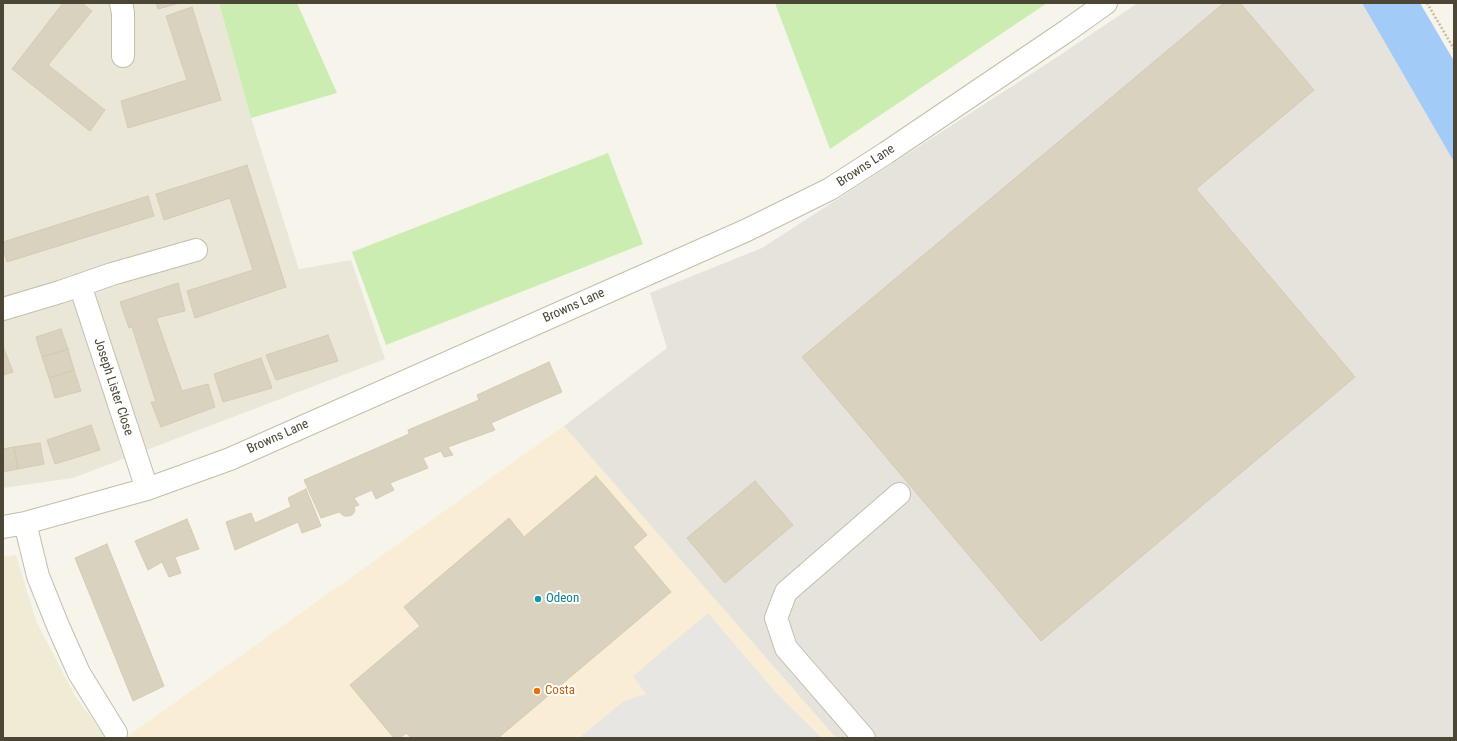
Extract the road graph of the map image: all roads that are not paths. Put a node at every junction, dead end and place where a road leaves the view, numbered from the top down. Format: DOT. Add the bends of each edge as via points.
graph roads {
  1 [pos="121,3"];
  2 [pos="1106,3"];
  3 [pos="123,56"];
  4 [pos="196,250"];
  5 [pos="70,288"];
  6 [pos="3,309"];
  7 [pos="147,489"];
  8 [pos="899,494"];
  9 [pos="25,523"];
  10 [pos="3,528"];
  11 [pos="116,732"];
  12 [pos="864,738"];
  1 -- 3 [label="street"];
  2 -- 7 [label="street, Browns Lane" via="886,153 823,192 740,233 230,459"];
  4 -- 5 [label="street"];
  5 -- 6 [label="street"];
  5 -- 7 [label="street, Joseph Lister Close"];
  7 -- 9 [label="street, Browns Lane"];
  8 -- 12 [label="street" via="786,592 776,618 786,648"];
  9 -- 10 [label="street, Browns Lane"];
  9 -- 11 [label="street" via="38,576 58,626 79,673"];
}
